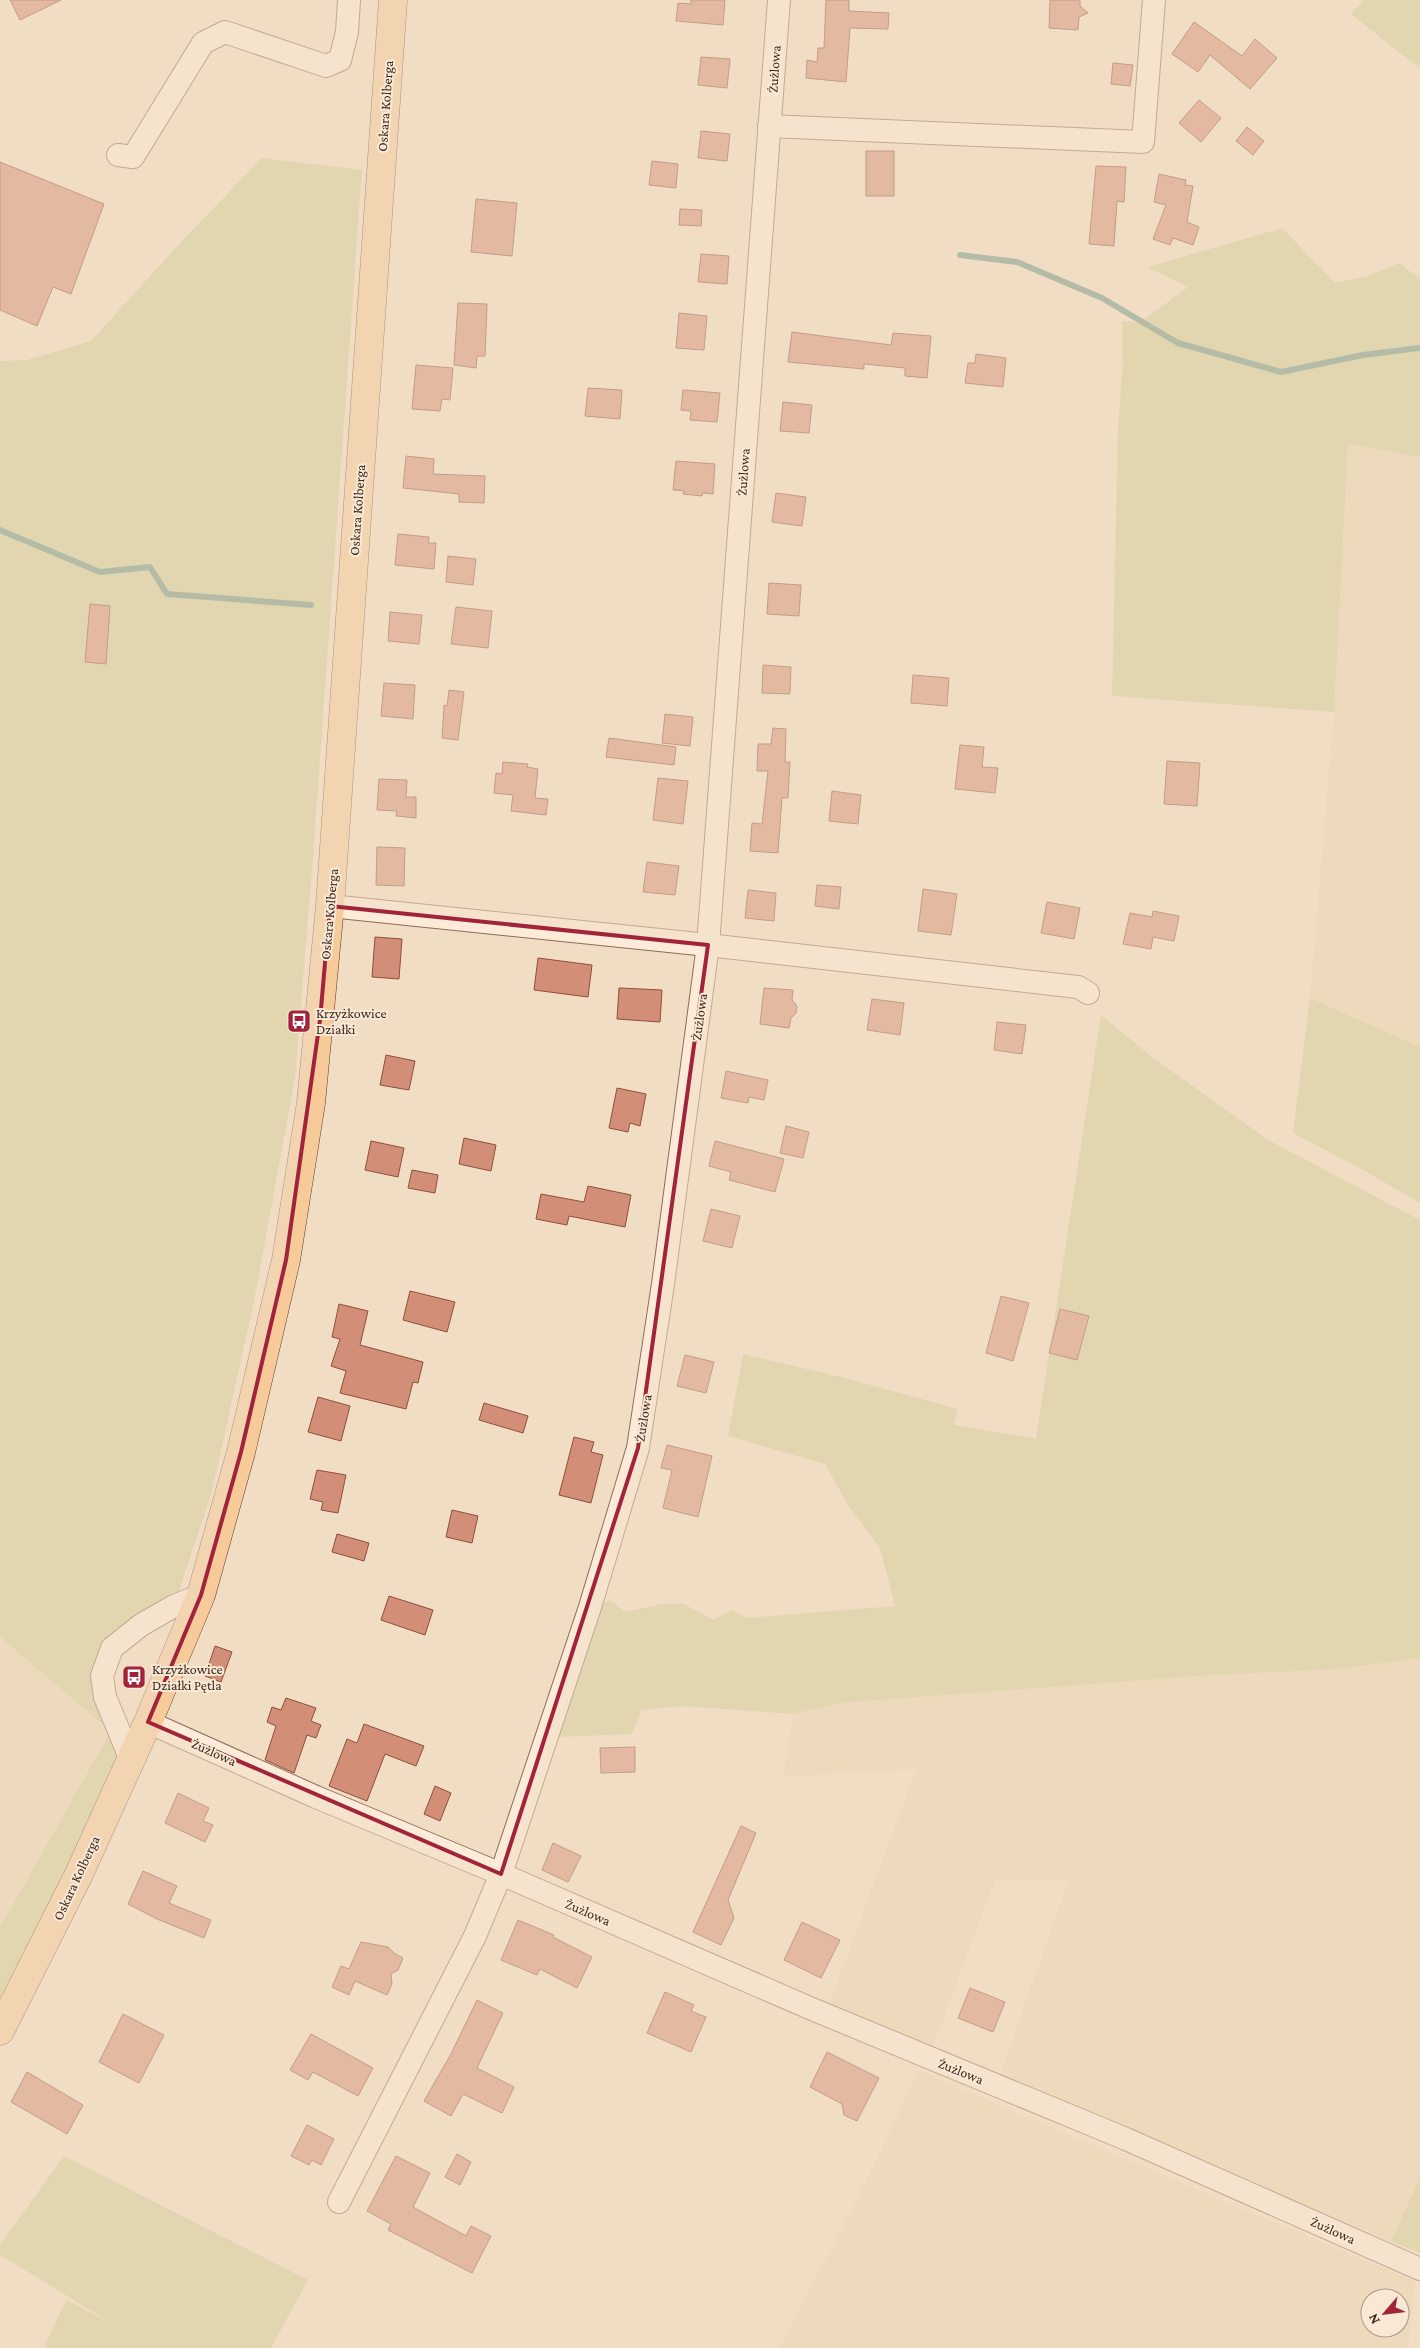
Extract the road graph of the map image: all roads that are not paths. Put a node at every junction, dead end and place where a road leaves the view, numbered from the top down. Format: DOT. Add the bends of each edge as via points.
graph roads {
  1 [pos="349,0"];
  2 [pos="392,0"];
  3 [pos="779,0"];
  4 [pos="1154,0"];
  5 [pos="769,126"];
  6 [pos="118,155"];
  7 [pos="330,906"];
  8 [pos="708,945"];
  9 [pos="1088,993"];
  10 [pos="201,1594"];
  11 [pos="148,1722"];
  12 [pos="131,1760"];
  13 [pos="501,1874"];
  14 [pos="0,2031"];
  15 [pos="339,2202"];
  16 [pos="1420,2269"];
  1 -- 6 [label="street" via="347,32 340,60 326,66 225,32 203,42 133,157"];
  2 -- 7 [label="main road, Oskara Kolberga"];
  3 -- 5 [label="street, Żużlowa"];
  4 -- 5 [label="street" via="1143,142"];
  5 -- 8 [label="street, Żużlowa"];
  7 -- 8 [label="street"];
  7 -- 10 [label="main road, Oskara Kolberga" via="310,1103 286,1260 241,1452"];
  8 -- 9 [label="street" via="1078,987"];
  8 -- 13 [label="street, Żużlowa" via="664,1284 638,1448 590,1608"];
  10 -- 11 [label="main road, Oskara Kolberga"];
  10 -- 12 [label="street" via="141,1625 112,1648 102,1676 104,1697"];
  11 -- 12 [label="main road, Oskara Kolberga"];
  11 -- 13 [label="street, Żużlowa"];
  12 -- 14 [label="main road, Oskara Kolberga" via="79,1874"];
  13 -- 15 [label="street, Żużlowa" via="475,1936"];
  13 -- 16 [label="street, Żużlowa" via="820,2012 1126,2138"];
}
